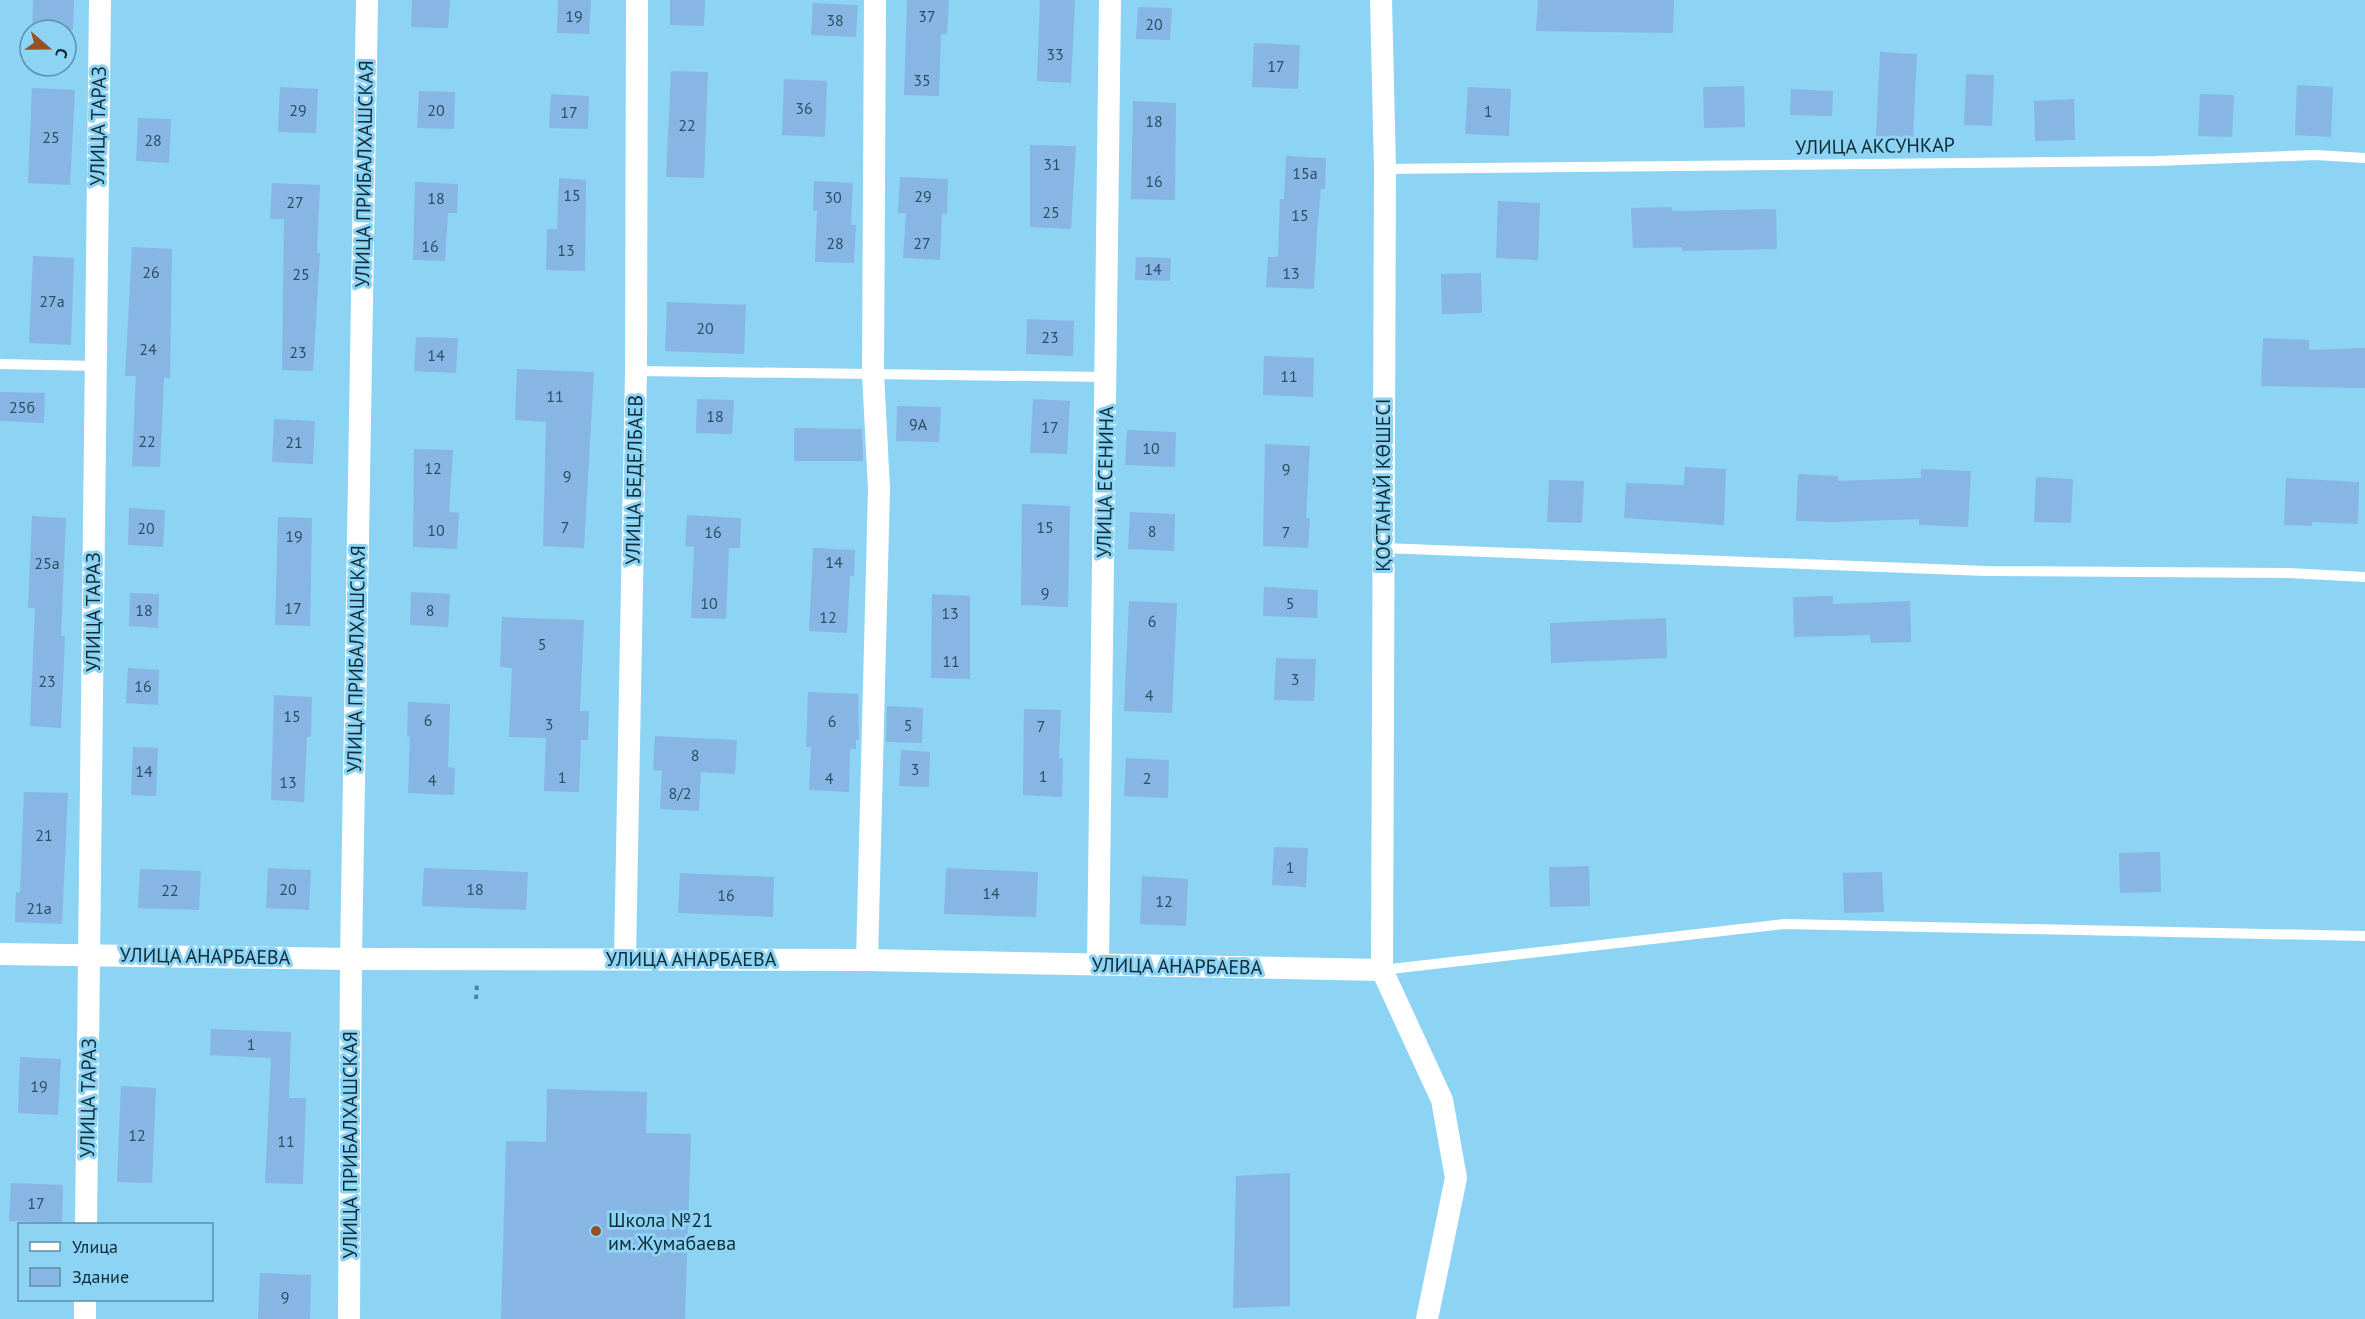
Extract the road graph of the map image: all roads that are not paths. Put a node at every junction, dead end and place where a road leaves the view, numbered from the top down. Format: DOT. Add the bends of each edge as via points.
graph roads {
  1 [pos="100,0"];
  2 [pos="367,0"];
  3 [pos="637,0"];
  4 [pos="875,0"];
  5 [pos="1110,0"];
  6 [pos="1381,0"];
  7 [pos="2365,158"];
  8 [pos="1385,169"];
  9 [pos="0,364"];
  10 [pos="95,366"];
  11 [pos="636,371"];
  12 [pos="873,373"];
  13 [pos="1107,377"];
  14 [pos="1383,548"];
  15 [pos="2365,577"];
  16 [pos="2365,936"];
  17 [pos="0,954"];
  18 [pos="90,954"];
  19 [pos="351,959"];
  20 [pos="625,959"];
  21 [pos="867,960"];
  22 [pos="1098,964"];
  23 [pos="1382,970"];
  24 [pos="86,1223"];
  25 [pos="85,1301"];
  26 [pos="85,1319"];
  27 [pos="349,1319"];
  28 [pos="1427,1319"];
  1 -- 10 [label="street, УЛИЦА ТАРАЗ"];
  2 -- 19 [label="street, УЛИЦА ПРИБАЛХАШСКАЯ"];
  3 -- 11 [label="street, УЛИЦА БЕДЕЛБАЕВ"];
  4 -- 12 [label="street"];
  5 -- 13 [label="street, УЛИЦА ЕСЕНИНА"];
  6 -- 8 [label="street, ҚОСТАНАЙ КӨШЕСІ"];
  7 -- 8 [label="lane, УЛИЦА АКСУНКАР" via="2316,155 2156,161"];
  8 -- 14 [label="street, ҚОСТАНАЙ КӨШЕСІ"];
  9 -- 10 [label="lane"];
  10 -- 18 [label="street, УЛИЦА ТАРАЗ"];
  11 -- 12 [label="lane"];
  11 -- 20 [label="street, УЛИЦА БЕДЕЛБАЕВ"];
  12 -- 13 [label="lane"];
  12 -- 21 [label="street" via="879,489"];
  13 -- 22 [label="street, УЛИЦА ЕСЕНИНА"];
  14 -- 15 [label="lane" via="1986,571"];
  14 -- 23 [label="street, ҚОСТАНАЙ КӨШЕСІ"];
  16 -- 23 [label="lane" via="1784,924"];
  17 -- 18 [label="street, УЛИЦА АНАРБАЕВА"];
  18 -- 19 [label="street, УЛИЦА АНАРБАЕВА"];
  18 -- 24 [label="street, УЛИЦА ТАРАЗ"];
  19 -- 20 [label="street, УЛИЦА АНАРБАЕВА"];
  19 -- 27 [label="street, УЛИЦА ПРИБАЛХАШСКАЯ"];
  20 -- 21 [label="street, УЛИЦА АНАРБАЕВА"];
  21 -- 22 [label="street, УЛИЦА АНАРБАЕВА"];
  22 -- 23 [label="street, УЛИЦА АНАРБАЕВА"];
  23 -- 28 [label="street" via="1442,1100 1456,1178"];
  25 -- 26 [label="street"];
}
